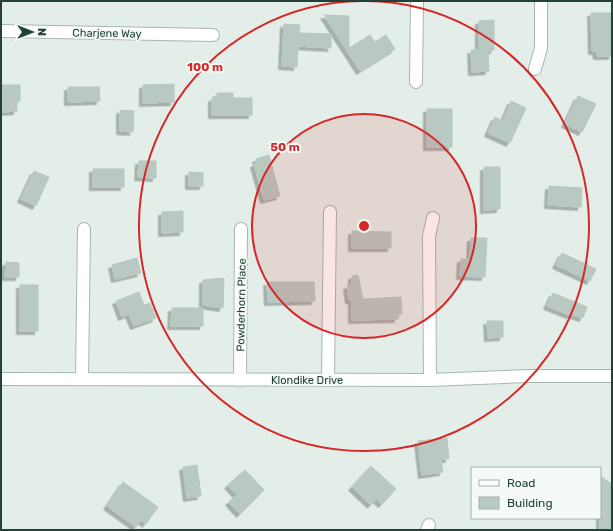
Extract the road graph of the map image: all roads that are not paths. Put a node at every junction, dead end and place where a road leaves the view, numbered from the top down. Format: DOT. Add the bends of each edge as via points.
graph roads {
  1 [pos="417,1"];
  2 [pos="541,1"];
  3 [pos="1,31"];
  4 [pos="213,35"];
  5 [pos="535,69"];
  6 [pos="416,82"];
  7 [pos="330,212"];
  8 [pos="433,218"];
  9 [pos="84,229"];
  10 [pos="241,229"];
  11 [pos="612,376"];
  12 [pos="1,379"];
  13 [pos="82,379"];
  14 [pos="240,380"];
  15 [pos="328,380"];
  16 [pos="430,380"];
  1 -- 6 [label="street"];
  2 -- 5 [label="street" via="541,48"];
  3 -- 4 [label="street, Charjene Way"];
  7 -- 15 [label="street"];
  8 -- 16 [label="street" via="429,236"];
  9 -- 13 [label="street"];
  10 -- 14 [label="street, Powderhorn Place"];
  11 -- 16 [label="street, Klondike Drive"];
  12 -- 13 [label="street, Klondike Drive"];
  13 -- 14 [label="street, Klondike Drive"];
  14 -- 15 [label="street, Klondike Drive"];
  15 -- 16 [label="street, Klondike Drive"];
}
